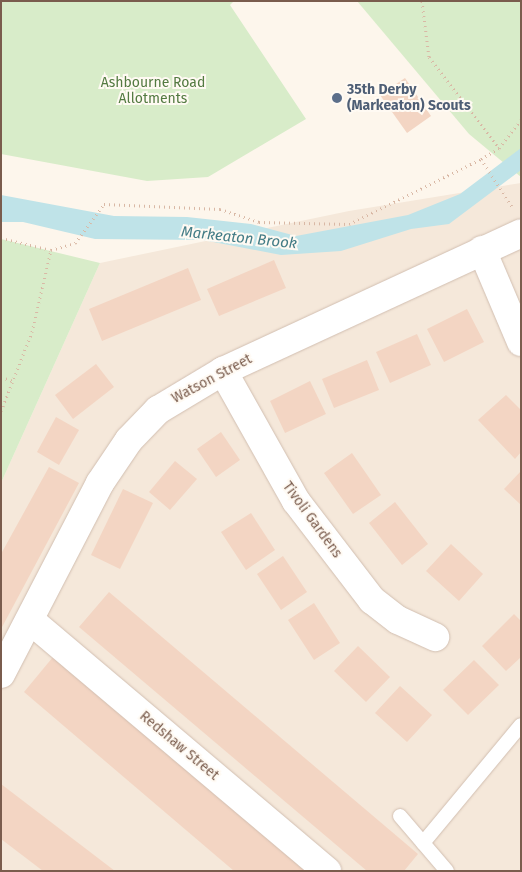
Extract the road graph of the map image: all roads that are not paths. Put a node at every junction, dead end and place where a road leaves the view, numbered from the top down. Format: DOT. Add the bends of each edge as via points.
graph roads {
  1 [pos="518,222"];
  2 [pos="482,250"];
  3 [pos="521,342"];
  4 [pos="223,371"];
  5 [pos="30,620"];
  6 [pos="435,637"];
  7 [pos="1,674"];
  8 [pos="521,725"];
  9 [pos="400,816"];
  10 [pos="423,843"];
  11 [pos="327,871"];
  12 [pos="446,871"];
  1 -- 2 [label="street, Watson Street"];
  2 -- 3 [label="street"];
  2 -- 4 [label="street, Watson Street"];
  4 -- 5 [label="street, Watson Street" via="175,397 129,440 100,483"];
  4 -- 6 [label="street, Tivoli Gardens" via="296,500 372,600 398,620"];
  5 -- 7 [label="street, Watson Street"];
  5 -- 11 [label="street, Redshaw Street"];
  8 -- 10 [label="lane"];
  9 -- 10 [label="lane"];
  10 -- 12 [label="lane"];
}
